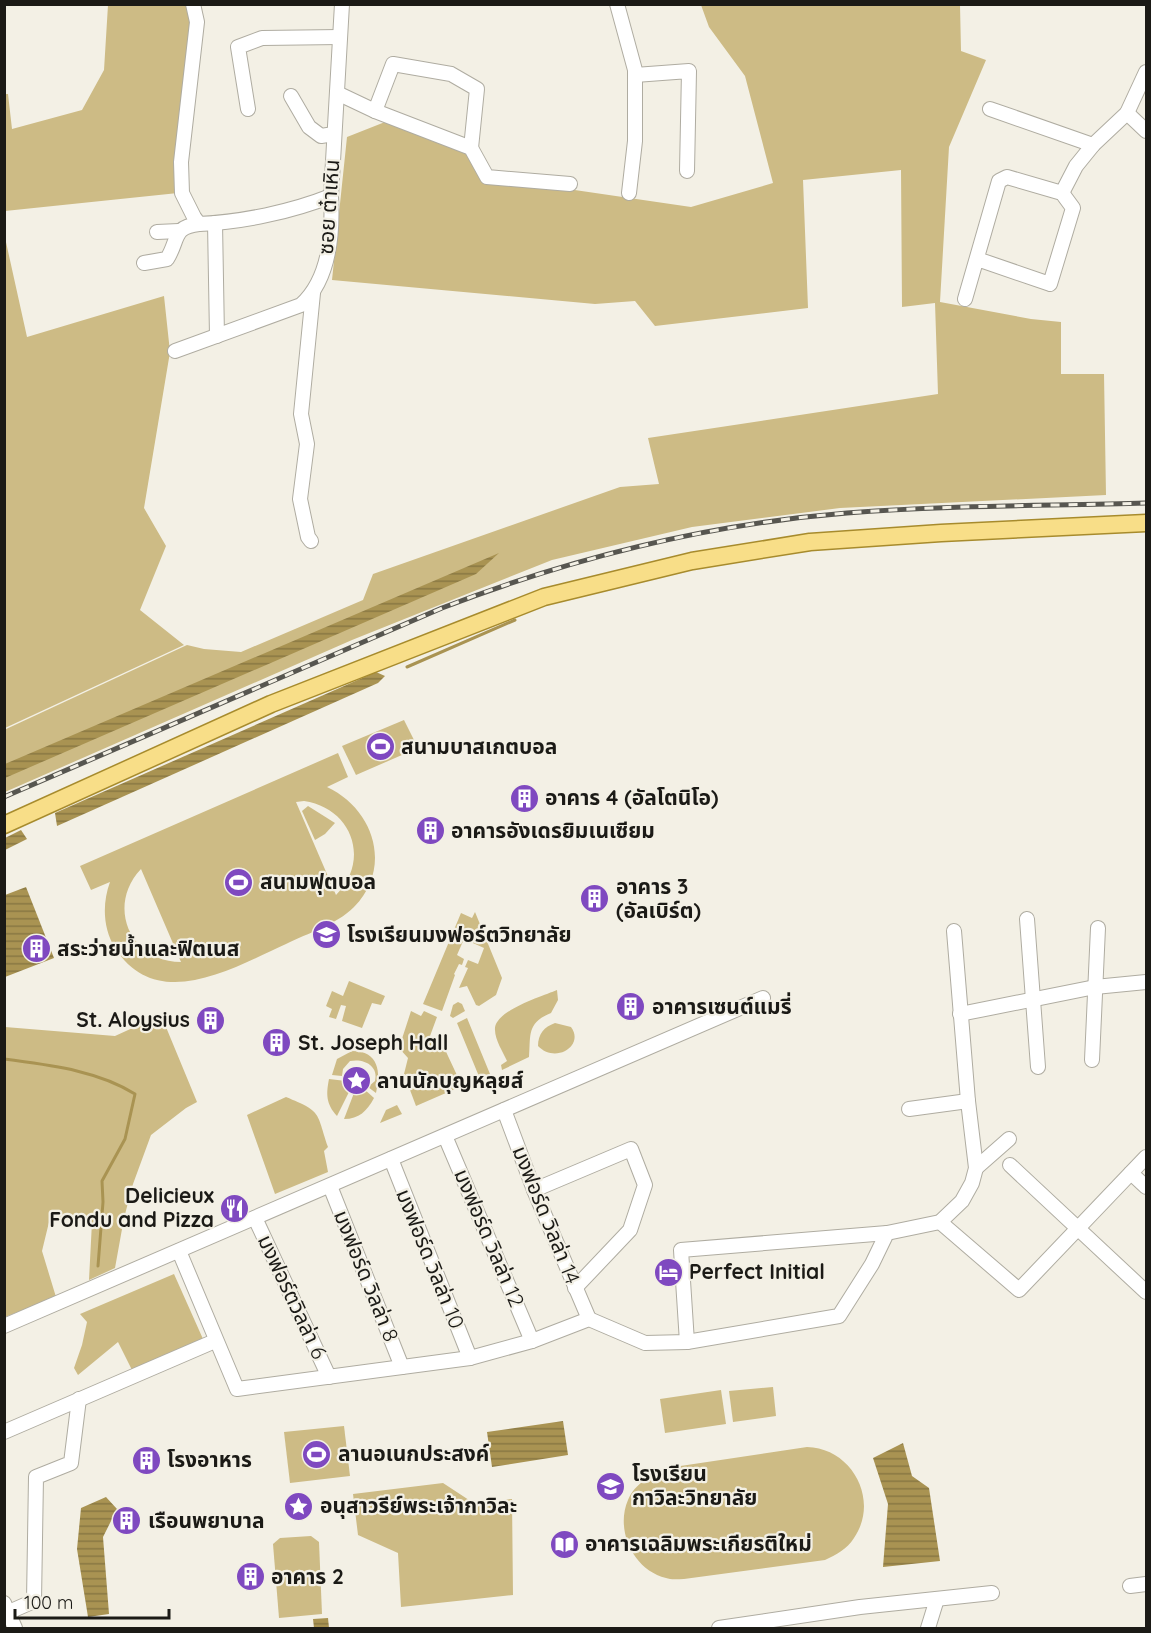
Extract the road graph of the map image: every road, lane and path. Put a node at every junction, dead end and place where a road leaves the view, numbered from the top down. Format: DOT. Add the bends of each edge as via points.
graph roads {
  1 [pos="193,4"];
  2 [pos="342,4"];
  3 [pos="617,4"];
  4 [pos="340,37"];
  5 [pos="1146,72"];
  6 [pos="635,75"];
  7 [pos="337,93"];
  8 [pos="291,96"];
  9 [pos="248,109"];
  10 [pos="990,109"];
  11 [pos="375,111"];
  12 [pos="1127,113"];
  13 [pos="1146,131"];
  14 [pos="334,134"];
  15 [pos="1093,145"];
  16 [pos="471,148"];
  17 [pos="687,171"];
  18 [pos="570,184"];
  19 [pos="629,193"];
  20 [pos="1062,193"];
  21 [pos="331,196"];
  22 [pos="215,223"];
  23 [pos="199,224"];
  24 [pos="179,231"];
  25 [pos="157,232"];
  26 [pos="978,259"];
  27 [pos="144,263"];
  28 [pos="313,291"];
  29 [pos="965,299"];
  30 [pos="217,336"];
  31 [pos="175,351"];
  32 [pos="1146,523"];
  33 [pos="311,540"];
  34 [pos="4,825"];
  35 [pos="1027,919"];
  36 [pos="1098,928"];
  37 [pos="954,931"];
  38 [pos="1146,982"];
  39 [pos="1095,987"];
  40 [pos="763,998"];
  41 [pos="1032,1001"];
  42 [pos="960,1014"];
  43 [pos="1092,1059"];
  44 [pos="1038,1067"];
  45 [pos="968,1101"];
  46 [pos="909,1109"];
  47 [pos="504,1110"];
  48 [pos="445,1136"];
  49 [pos="1010,1138"];
  50 [pos="1146,1157"];
  51 [pos="391,1159"];
  52 [pos="1010,1165"];
  53 [pos="976,1168"];
  54 [pos="1131,1173"];
  55 [pos="330,1186"];
  56 [pos="1146,1187"];
  57 [pos="534,1190"];
  58 [pos="255,1218"];
  59 [pos="940,1222"];
  60 [pos="1077,1228"];
  61 [pos="887,1233"];
  62 [pos="179,1251"];
  63 [pos="575,1288"];
  64 [pos="1146,1292"];
  65 [pos="589,1319"];
  66 [pos="4,1326"];
  67 [pos="215,1341"];
  68 [pos="532,1341"];
  69 [pos="687,1342"];
  70 [pos="470,1358"];
  71 [pos="402,1367"];
  72 [pos="329,1377"];
  73 [pos="79,1399"];
  74 [pos="4,1432"];
  75 [pos="1146,1584"];
  76 [pos="1130,1586"];
  77 [pos="992,1593"];
  78 [pos="937,1599"];
  79 [pos="7,1607"];
  80 [pos="15,1629"];
  81 [pos="719,1629"];
  82 [pos="928,1629"];
  1 -- 23 [label="street" via="197,22 181,162 182,193"];
  2 -- 4 [label="street, ซอย ต๋าเหิน"];
  3 -- 6 [label="street"];
  4 -- 7 [label="street, ซอย ต๋าเหิน"];
  4 -- 9 [label="street" via="262,38 238,47"];
  5 -- 12 [label="street"];
  6 -- 17 [label="street" via="689,71"];
  6 -- 19 [label="street"];
  7 -- 11 [label="street"];
  7 -- 14 [label="street, ซอย ต๋าเหิน"];
  8 -- 14 [label="street" via="309,127 321,136"];
  10 -- 15 [label="street"];
  11 -- 16 [label="street"];
  11 -- 16 [label="street" via="393,64 451,74 477,89"];
  12 -- 13 [label="street"];
  12 -- 15 [label="street"];
  14 -- 21 [label="street, ซอย ต๋าเหิน"];
  15 -- 20 [label="street"];
  16 -- 18 [label="street" via="487,177"];
  20 -- 26 [label="street" via="1007,177 999,181"];
  20 -- 26 [label="street" via="1073,208 1050,284"];
  21 -- 22 [label="street" via="303,207"];
  21 -- 28 [label="street, ซอย ต๋าเหิน" via="330,243 323,273"];
  22 -- 23 [label="street"];
  22 -- 30 [label="street"];
  23 -- 24 [label="street" via="187,225"];
  24 -- 25 [label="street"];
  24 -- 27 [label="street" via="167,259"];
  26 -- 29 [label="street"];
  28 -- 30 [label="street, ซอย ต๋าเหิน" via="301,305"];
  28 -- 33 [label="street" via="301,414 307,444 300,499"];
  30 -- 31 [label="street, ซอย ต๋าเหิน"];
  32 -- 34 [label="main road" via="810,542 692,561 544,597 271,704"];
  35 -- 41 [label="street"];
  36 -- 39 [label="street"];
  37 -- 42 [label="street"];
  38 -- 39 [label="street"];
  39 -- 41 [label="street"];
  39 -- 43 [label="street"];
  40 -- 47 [label="street"];
  41 -- 42 [label="street"];
  41 -- 44 [label="street"];
  42 -- 45 [label="street"];
  45 -- 46 [label="street"];
  45 -- 53 [label="street"];
  47 -- 48 [label="street"];
  47 -- 57 [label="street, มงฟอร์ด วิลล่า 14"];
  48 -- 51 [label="street"];
  48 -- 68 [label="street, มงฟอร์ด วิลล่า 12"];
  49 -- 53 [label="street"];
  50 -- 54 [label="street"];
  51 -- 55 [label="street"];
  51 -- 70 [label="street, มงฟอร์ด วิลล่า 10"];
  52 -- 60 [label="street"];
  53 -- 59 [label="street" via="962,1201"];
  54 -- 56 [label="street"];
  54 -- 60 [label="street"];
  55 -- 58 [label="street"];
  55 -- 71 [label="street, มงฟอร์ด วิลล่า 8"];
  57 -- 63 [label="street, มงฟอร์ด วิลล่า 14"];
  57 -- 63 [label="street" via="631,1149 645,1185 630,1230"];
  58 -- 62 [label="street"];
  58 -- 72 [label="street, มงฟอร์ตวิลล่า 6"];
  59 -- 60 [label="street" via="1019,1290"];
  59 -- 61 [label="street"];
  60 -- 64 [label="street"];
  61 -- 69 [label="street" via="839,1316"];
  61 -- 69 [label="street" via="681,1250"];
  62 -- 66 [label="street"];
  62 -- 67 [label="street"];
  63 -- 65 [label="street, มงฟอร์ด วิลล่า 14"];
  65 -- 68 [label="street"];
  65 -- 69 [label="street" via="645,1343"];
  67 -- 72 [label="street" via="237,1389"];
  67 -- 73 [label="street"];
  68 -- 70 [label="street"];
  70 -- 71 [label="street"];
  71 -- 72 [label="street"];
  73 -- 74 [label="street"];
  73 -- 79 [label="street" via="70,1463 36,1477 34,1601"];
  75 -- 76 [label="street"];
  77 -- 78 [label="street"];
  78 -- 81 [label="street"];
  78 -- 82 [label="street"];
  79 -- 80 [label="street"];
}
